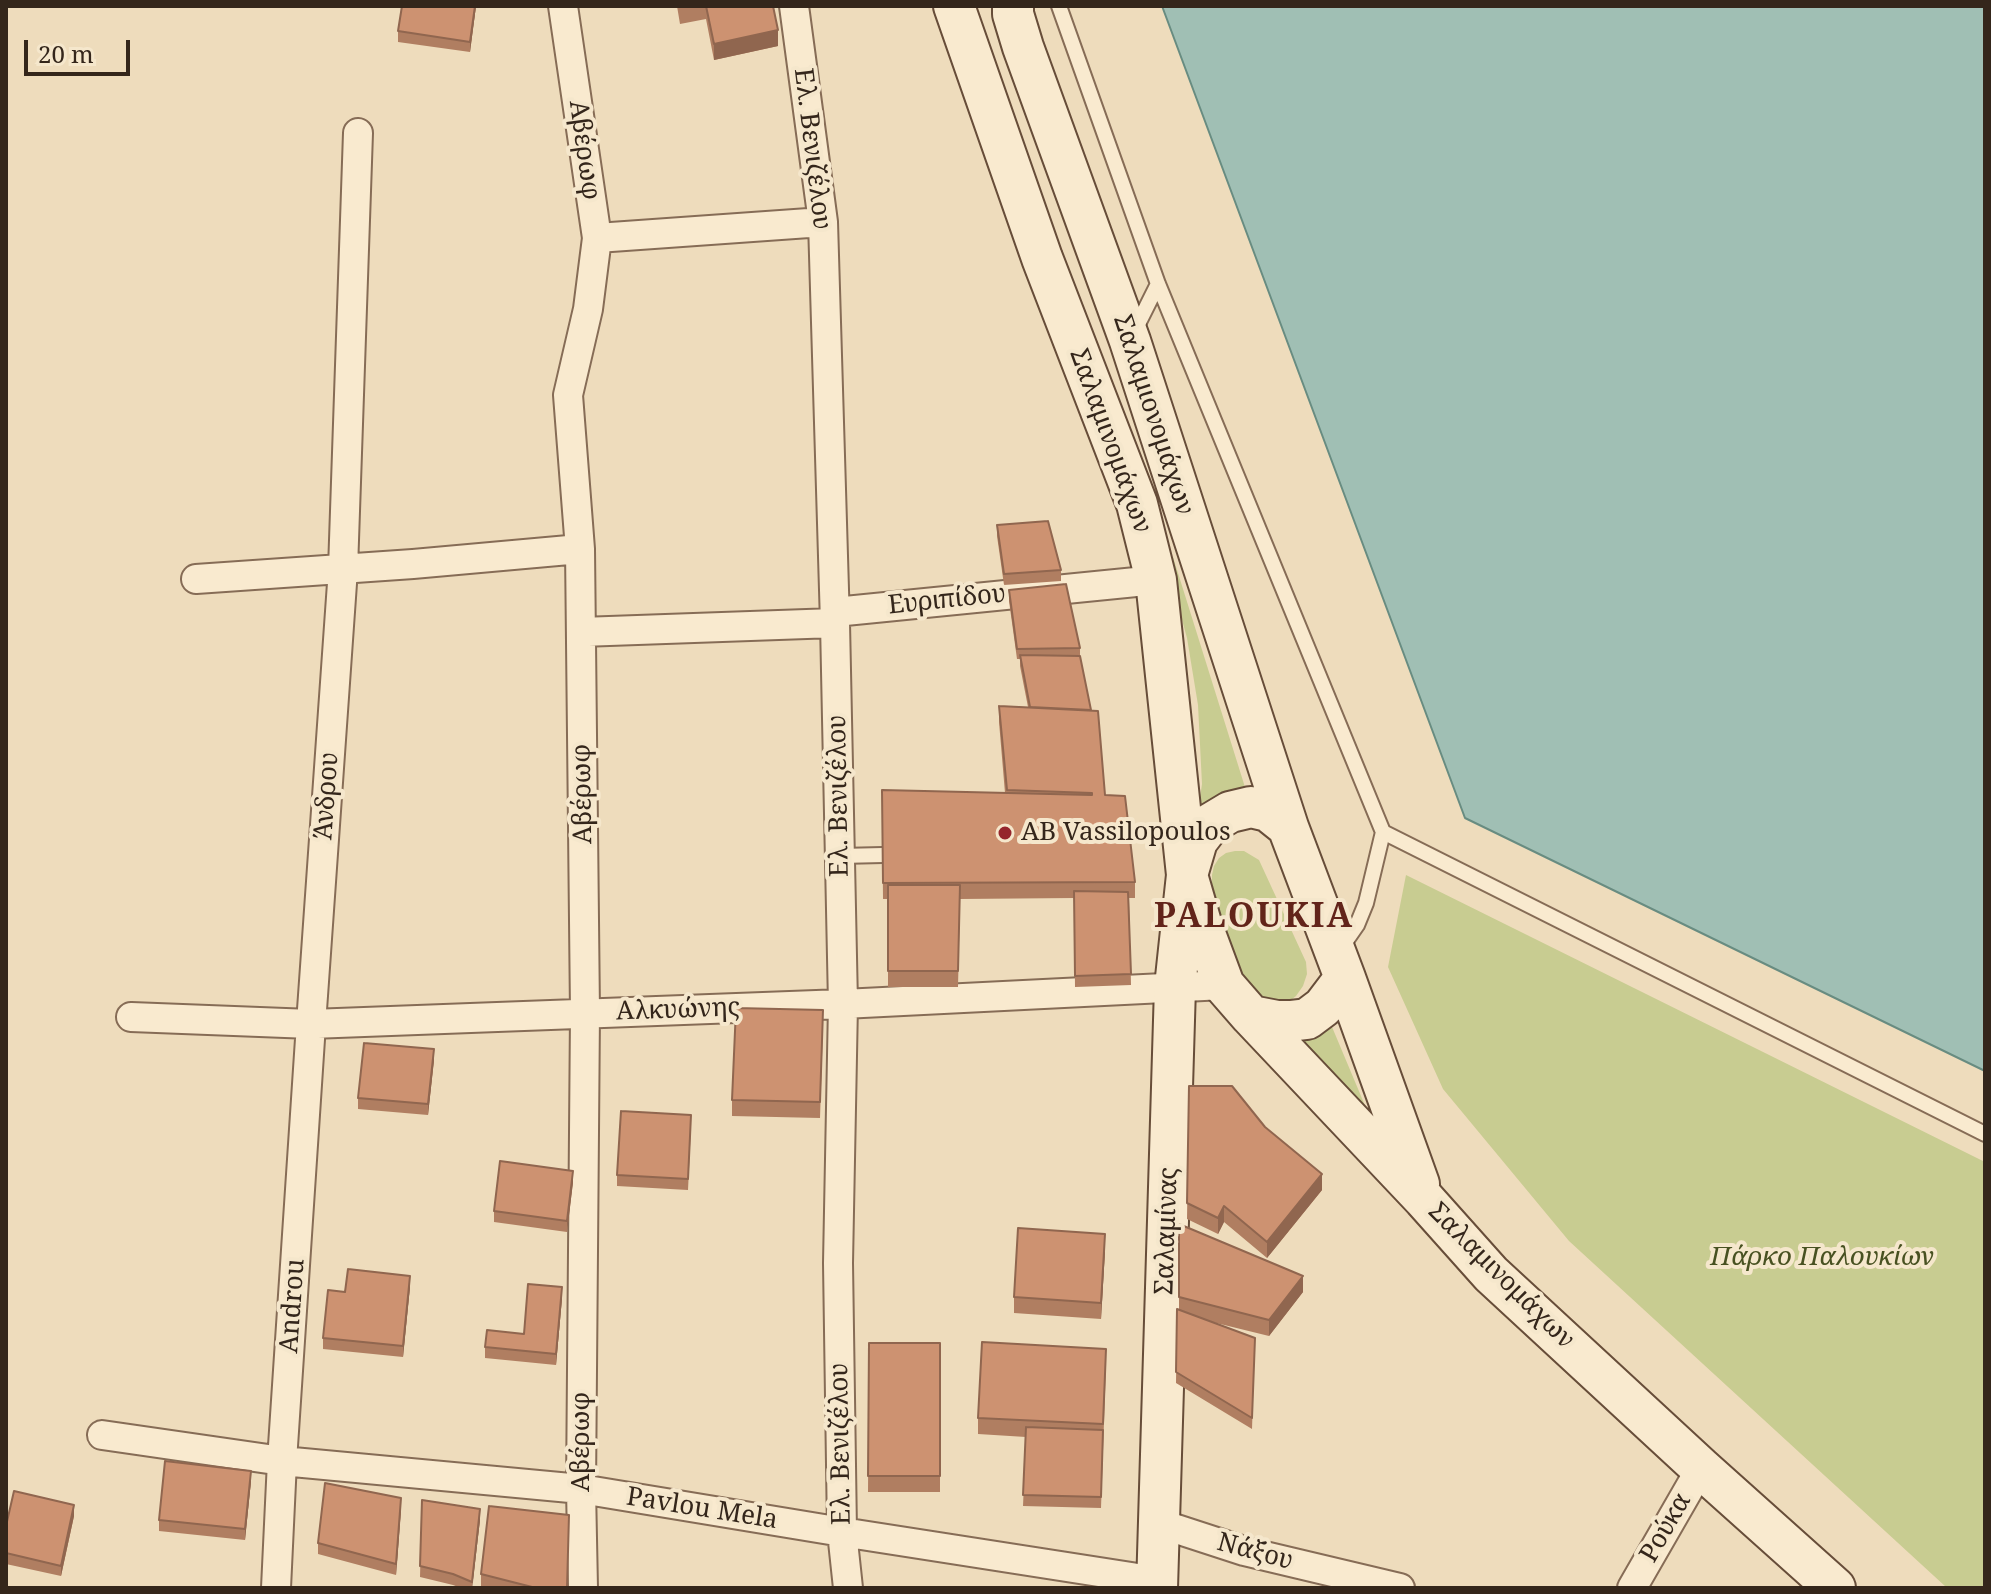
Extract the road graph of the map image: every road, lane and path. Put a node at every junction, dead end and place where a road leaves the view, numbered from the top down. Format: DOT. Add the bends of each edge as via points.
graph roads {
  1 [pos="564,6"];
  2 [pos="794,6"];
  3 [pos="954,6"];
  4 [pos="1013,6"];
  5 [pos="1059,6"];
  6 [pos="358,133"];
  7 [pos="823,222"];
  8 [pos="597,238"];
  9 [pos="1158,284"];
  10 [pos="1130,341"];
  11 [pos="580,549"];
  12 [pos="343,569"];
  13 [pos="196,579"];
  14 [pos="1156,580"];
  15 [pos="835,617"];
  16 [pos="581,632"];
  17 [pos="1288,827"];
  18 [pos="1383,832"];
  19 [pos="883,855"];
  20 [pos="840,856"];
  21 [pos="1187,875"];
  22 [pos="1341,966"];
  23 [pos="1224,985"];
  24 [pos="1175,987"];
  25 [pos="843,1004"];
  26 [pos="585,1013"];
  27 [pos="1251,1016"];
  28 [pos="131,1017"];
  29 [pos="311,1024"];
  30 [pos="1985,1134"];
  31 [pos="1424,1199"];
  32 [pos="102,1435"];
  33 [pos="282,1461"];
  34 [pos="1701,1468"];
  35 [pos="581,1489"];
  36 [pos="1158,1523"];
  37 [pos="842,1532"];
  38 [pos="1157,1584"];
  39 [pos="276,1588"];
  40 [pos="583,1588"];
  41 [pos="848,1588"];
  42 [pos="1400,1588"];
  43 [pos="1632,1588"];
  44 [pos="1835,1588"];
  1 -- 8 [label="street, Αβέρωφ"];
  2 -- 7 [label="street, Ελ. Βενιζέλου"];
  3 -- 14 [label="main road, Σαλαμινομάχων" via="1042,258 1137,504"];
  4 -- 10 [label="main road, Σαλαμιονομάχων" via="1023,47"];
  5 -- 9 [label="lane"];
  6 -- 12 [label="street, Άνδρου"];
  7 -- 8 [label="street"];
  7 -- 15 [label="street, Ελ. Βενιζέλου"];
  8 -- 11 [label="street, Αβέρωφ" via="588,309 568,395"];
  9 -- 10 [label="lane"];
  9 -- 18 [label="lane"];
  10 -- 17 [label="main road, Σαλαμιονομάχων"];
  11 -- 12 [label="street"];
  11 -- 16 [label="street, Αβέρωφ"];
  12 -- 13 [label="street"];
  12 -- 29 [label="street, Άνδρου"];
  14 -- 15 [label="street, Ευριπίδου"];
  14 -- 21 [label="main road, Σαλαμινομάχων"];
  15 -- 16 [label="street, Ευριπίδου"];
  15 -- 20 [label="street, Ελ. Βενιζέλου"];
  16 -- 26 [label="street, Αβέρωφ"];
  17 -- 21 [label="main road" via="1268,811 1251,807 1230,812 1210,824 1197,841"];
  17 -- 22 [label="main road, Σαλαμινομάχων"];
  18 -- 22 [label="lane" via="1366,903"];
  18 -- 30 [label="lane"];
  19 -- 20 [label="lane"];
  20 -- 25 [label="street, Ελ. Βενιζέλου"];
  21 -- 23 [label="main road, Σαλαμινομάχων"];
  21 -- 24 [label="main road, Σαλαμίνας"];
  22 -- 27 [label="main road" via="1323,1007 1307,1019"];
  22 -- 31 [label="main road, Σαλαμινομάχων"];
  23 -- 24 [label="street, Αλκυώνης"];
  23 -- 27 [label="main road"];
  24 -- 25 [label="street, Αλκυώνης"];
  24 -- 36 [label="main road, Σαλαμίνας"];
  25 -- 26 [label="street, Αλκυώνης"];
  25 -- 37 [label="street, Ελ. Βενιζέλου" via="838,1263"];
  26 -- 29 [label="street, Αλκυώνης"];
  26 -- 35 [label="street, Αβέρωφ"];
  27 -- 31 [label="main road"];
  28 -- 29 [label="street, Αλκυώνης"];
  29 -- 33 [label="street, Androu"];
  31 -- 34 [label="main road, Σαλαμινομάχων" via="1491,1274"];
  32 -- 33 [label="street, Pavlou Mela"];
  33 -- 35 [label="street, Pavlou Mela"];
  33 -- 39 [label="street, Androu"];
  34 -- 43 [label="street, Ρούκα"];
  34 -- 44 [label="main road, Σαλαμινομάχων"];
  35 -- 37 [label="street, Pavlou Mela"];
  35 -- 40 [label="street, Αβέρωφ"];
  36 -- 38 [label="main road, Σαλαμίνας"];
  36 -- 42 [label="street, Νάξου" via="1244,1551"];
  37 -- 38 [label="street, Pavlou Mela"];
  37 -- 41 [label="street, Ελ. Βενιζέλου"];
}
